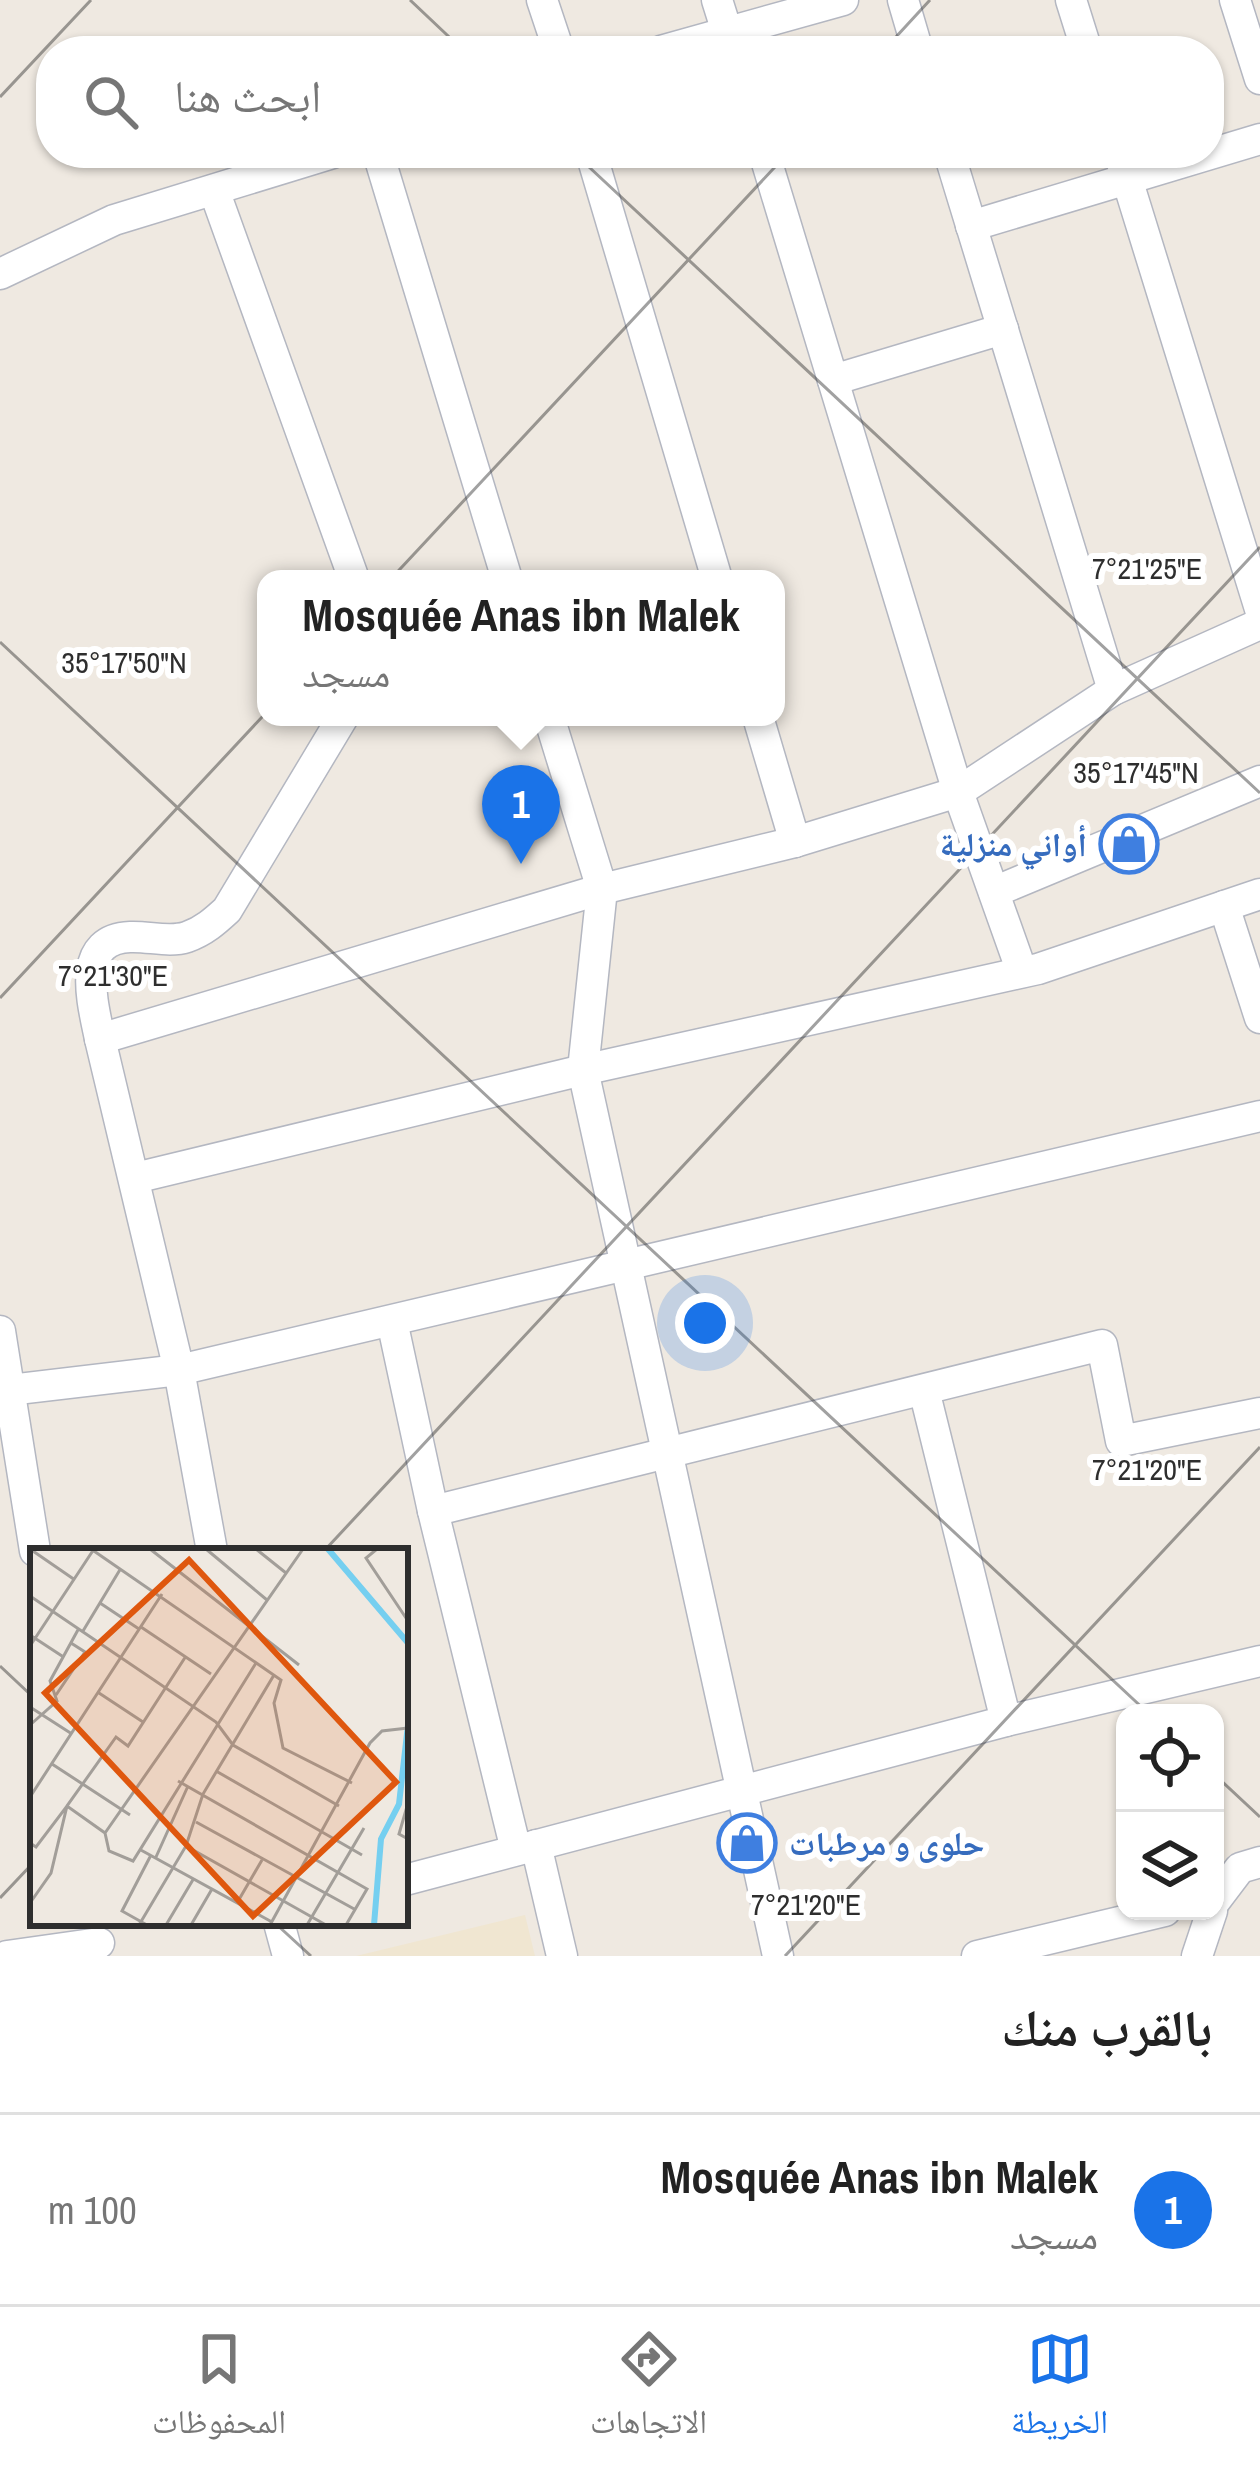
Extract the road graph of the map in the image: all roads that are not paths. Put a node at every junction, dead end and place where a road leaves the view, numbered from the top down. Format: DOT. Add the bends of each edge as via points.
graph roads {
  1 [pos="542,0"];
  2 [pos="718,0"];
  3 [pos="843,0"];
  4 [pos="903,0"];
  5 [pos="1071,0"];
  6 [pos="1235,0"];
  7 [pos="1253,30"];
  8 [pos="555,36"];
  9 [pos="729,36"];
  10 [pos="744,36"];
  11 [pos="914,36"];
  12 [pos="1082,36"];
  13 [pos="1260,79"];
  14 [pos="1260,139"];
  15 [pos="1224,146"];
  16 [pos="285,168"];
  17 [pos="383,168"];
  18 [pos="595,168"];
  19 [pos="769,168"];
  20 [pos="954,168"];
  21 [pos="1115,168"];
  22 [pos="1123,168"];
  23 [pos="214,190"];
  24 [pos="971,226"];
  25 [pos="0,274"];
  26 [pos="1003,329"];
  27 [pos="833,380"];
  28 [pos="351,570"];
  29 [pos="504,570"];
  30 [pos="714,570"];
  31 [pos="1260,609"];
  32 [pos="1260,624"];
  33 [pos="1113,690"];
  34 [pos="338,726"];
  35 [pos="552,726"];
  36 [pos="761,726"];
  37 [pos="1260,781"];
  38 [pos="958,791"];
  39 [pos="795,842"];
  40 [pos="602,889"];
  41 [pos="994,892"];
  42 [pos="1260,894"];
  43 [pos="1224,906"];
  44 [pos="1022,972"];
  45 [pos="1260,1018"];
  46 [pos="100,1039"];
  47 [pos="584,1070"];
  48 [pos="1260,1116"];
  49 [pos="135,1178"];
  50 [pos="627,1267"];
  51 [pos="392,1321"];
  52 [pos="0,1331"];
  53 [pos="179,1370"];
  54 [pos="5,1390"];
  55 [pos="924,1390"];
  56 [pos="1260,1413"];
  57 [pos="668,1456"];
  58 [pos="433,1511"];
  59 [pos="34,1548"];
  60 [pos="211,1548"];
  61 [pos="1260,1661"];
  62 [pos="1006,1721"];
  63 [pos="741,1790"];
  64 [pos="526,1847"];
  65 [pos="1260,1862"];
  66 [pos="408,1879"];
  67 [pos="1224,1888"];
  68 [pos="1127,1920"];
  69 [pos="1209,1920"];
  70 [pos="280,1926"];
  71 [pos="98,1941"];
  72 [pos="7,1956"];
  73 [pos="288,1956"];
  74 [pos="562,1956"];
  75 [pos="778,1956"];
  76 [pos="976,1956"];
  77 [pos="1197,1956"];
  1 -- 8 [label="street"];
  2 -- 9 [label="street"];
  3 -- 10 [label="street"];
  4 -- 11 [label="street"];
  5 -- 12 [label="street"];
  6 -- 7 [label="street"];
  7 -- 13 [label="street"];
  14 -- 15 [label="street"];
  16 -- 23 [label="street"];
  17 -- 29 [label="street"];
  18 -- 30 [label="street"];
  19 -- 27 [label="street"];
  20 -- 24 [label="street"];
  21 -- 24 [label="street"];
  22 -- 31 [label="street"];
  23 -- 25 [label="street" via="114,220"];
  23 -- 28 [label="street"];
  24 -- 26 [label="street"];
  26 -- 27 [label="street"];
  26 -- 33 [label="street"];
  27 -- 38 [label="street"];
  32 -- 33 [label="street"];
  33 -- 38 [label="street"];
  34 -- 46 [label="street" via="211,926 175,940 124,937 92,960"];
  35 -- 40 [label="street"];
  36 -- 39 [label="street"];
  37 -- 41 [label="street"];
  38 -- 39 [label="street"];
  38 -- 41 [label="street"];
  39 -- 40 [label="street"];
  40 -- 46 [label="street"];
  40 -- 47 [label="street"];
  41 -- 44 [label="street"];
  42 -- 43 [label="street"];
  43 -- 44 [label="street"];
  43 -- 45 [label="street"];
  44 -- 47 [label="street"];
  46 -- 49 [label="street"];
  47 -- 49 [label="street"];
  47 -- 50 [label="street"];
  48 -- 50 [label="street"];
  49 -- 53 [label="street"];
  50 -- 51 [label="street"];
  50 -- 57 [label="street"];
  51 -- 53 [label="street"];
  51 -- 58 [label="street"];
  52 -- 54 [label="street"];
  53 -- 54 [label="street"];
  53 -- 60 [label="street"];
  54 -- 59 [label="street"];
  55 -- 56 [label="street" via="1102,1345 1120,1442"];
  55 -- 57 [label="street"];
  55 -- 62 [label="street"];
  57 -- 58 [label="street"];
  57 -- 63 [label="street"];
  58 -- 64 [label="street"];
  61 -- 62 [label="street"];
  62 -- 63 [label="street"];
  63 -- 64 [label="street"];
  63 -- 75 [label="street"];
  64 -- 66 [label="street"];
  64 -- 74 [label="street"];
  65 -- 67 [label="street" via="1240,1868"];
  68 -- 76 [label="street"];
  69 -- 77 [label="street"];
  70 -- 73 [label="street"];
  71 -- 72 [label="street"];
}
